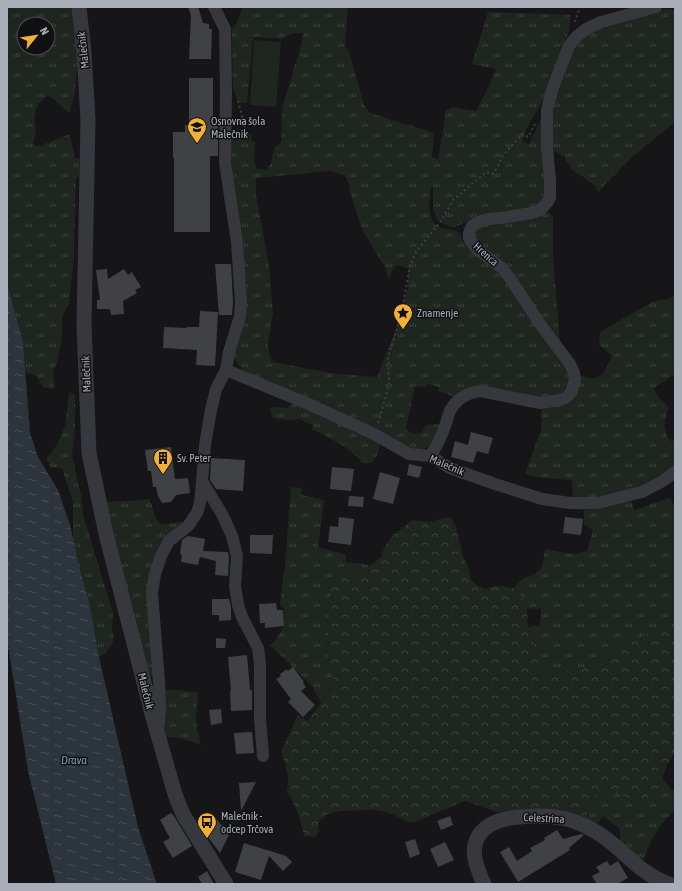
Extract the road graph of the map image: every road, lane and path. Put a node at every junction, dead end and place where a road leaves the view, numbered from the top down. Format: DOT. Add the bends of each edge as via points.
graph roads {
  1 [pos="79,7"];
  2 [pos="214,7"];
  3 [pos="656,7"];
  4 [pos="528,137"];
  5 [pos="226,370"];
  6 [pos="374,434"];
  7 [pos="430,456"];
  8 [pos="675,472"];
  9 [pos="202,481"];
  10 [pos="158,732"];
  11 [pos="263,756"];
  12 [pos="226,884"];
  13 [pos="484,884"];
  14 [pos="669,884"];
  1 -- 10 [label="street, Malečnik" via="88,120 84,325 89,453 106,534"];
  2 -- 5 [label="street, Malečnik" via="225,28 225,163 237,242 241,302 240,316"];
  3 -- 7 [label="street, Hrenca" via="601,22 576,37 569,46 553,87 548,110 550,198 540,210 481,221 472,226 469,233 469,238 478,250 502,268 510,278 570,364 575,379 572,391 560,400 540,403 480,392 465,395 450,410 444,431"];
  4 -- 6 [label="path" via="523,134 503,155 492,174 486,172 453,200 441,221 416,252 410,264 404,300 388,357 389,384"];
  5 -- 6 [label="street, Malečnik"];
  5 -- 9 [label="street, Malečnik" via="216,389 211,410"];
  6 -- 7 [label="street, Malečnik" via="409,454"];
  7 -- 8 [label="street, Malečnik" via="450,468 495,484 542,498 570,503 598,503 642,492"];
  9 -- 10 [label="street, Malečnik" via="197,513 188,526 169,542 155,574 152,593 159,682"];
  9 -- 11 [label="street" via="232,536 237,556 235,586 238,605 258,648"];
  10 -- 12 [label="street, Malečnik" via="179,805"];
  13 -- 14 [label="street, Celestrina" via="474,850 480,834 502,819 528,816 562,818 581,823 608,840 632,862"];
}
